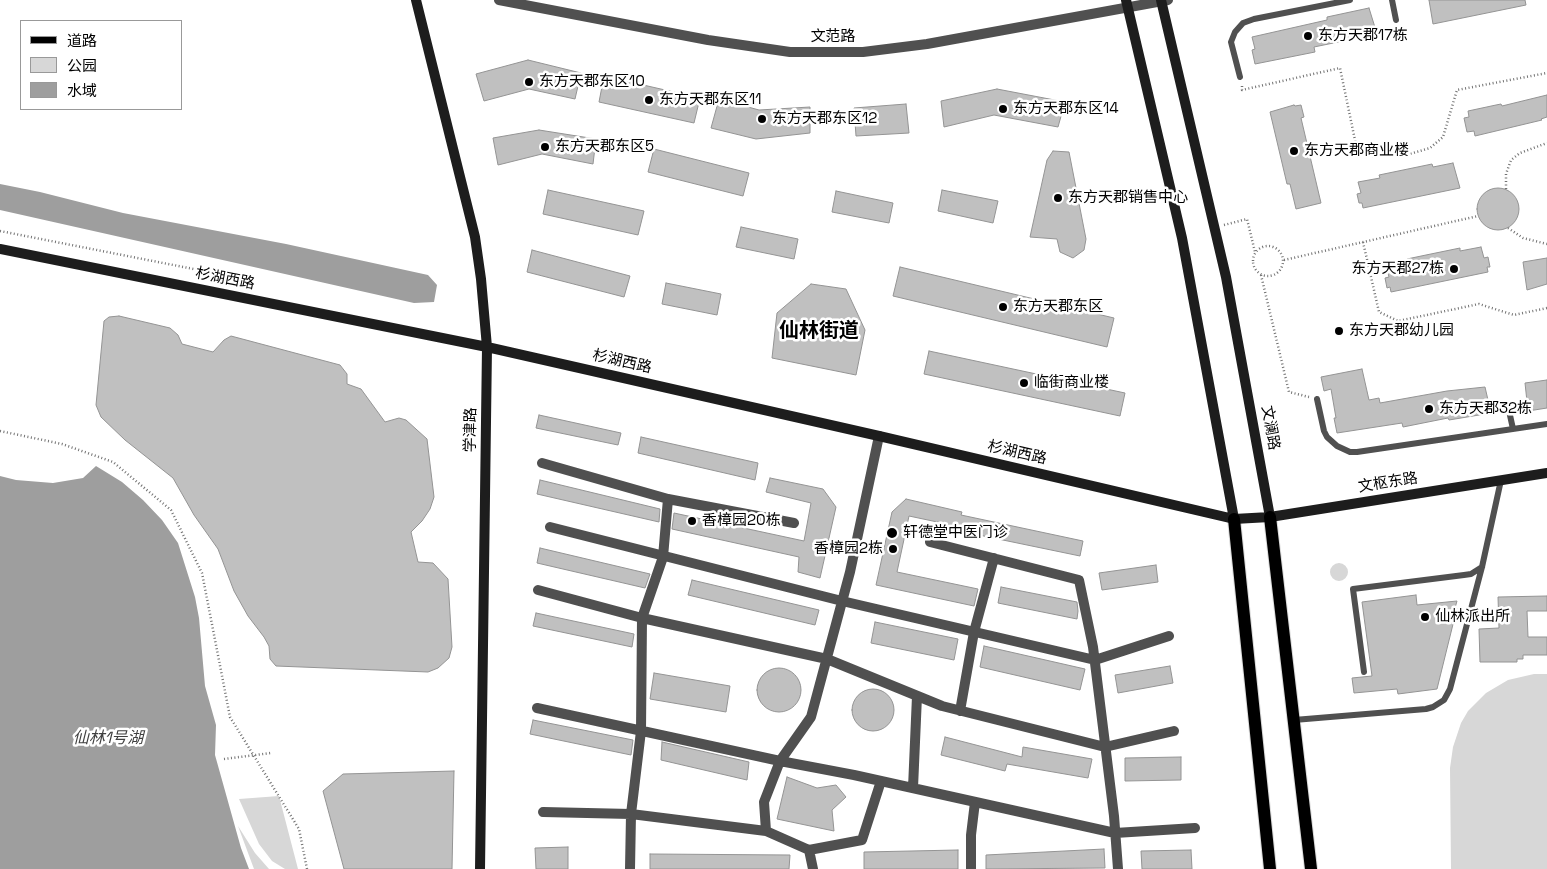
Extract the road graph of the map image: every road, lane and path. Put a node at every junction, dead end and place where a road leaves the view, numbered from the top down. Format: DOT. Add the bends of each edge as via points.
graph roads {
  1 [pos="416,0"];
  2 [pos="499,0"];
  3 [pos="1164,0"];
  4 [pos="1350,0"];
  5 [pos="1392,0"];
  6 [pos="1127,3"];
  7 [pos="1396,20"];
  8 [pos="1547,73"];
  9 [pos="1240,78"];
  10 [pos="1547,143"];
  11 [pos="1506,190"];
  12 [pos="1478,216"];
  13 [pos="1215,227"];
  14 [pos="1508,228"];
  15 [pos="0,231"];
  16 [pos="1363,242"];
  17 [pos="1547,244"];
  18 [pos="0,249"];
  19 [pos="1255,252"];
  20 [pos="1284,260"];
  21 [pos="214,273"];
  22 [pos="1261,275"];
  23 [pos="1547,308"];
  24 [pos="487,347"];
  25 [pos="1317,398"];
  26 [pos="1508,406"];
  27 [pos="1547,424"];
  28 [pos="1513,429"];
  29 [pos="0,430"];
  30 [pos="879,436"];
  31 [pos="542,463"];
  32 [pos="1547,473"];
  33 [pos="1501,480"];
  34 [pos="668,499"];
  35 [pos="1270,517"];
  36 [pos="1234,519"];
  37 [pos="794,523"];
  38 [pos="550,527"];
  39 [pos="930,542"];
  40 [pos="663,557"];
  41 [pos="994,558"];
  42 [pos="1482,567"];
  43 [pos="538,590"];
  44 [pos="842,601"];
  45 [pos="642,618"];
  46 [pos="974,632"];
  47 [pos="1169,636"];
  48 [pos="827,659"];
  49 [pos="1095,660"];
  50 [pos="1364,672"];
  51 [pos="917,696"];
  52 [pos="536,708"];
  53 [pos="960,711"];
  54 [pos="1294,720"];
  55 [pos="642,731"];
  56 [pos="1174,731"];
  57 [pos="1105,747"];
  58 [pos="271,753"];
  59 [pos="254,755"];
  60 [pos="224,759"];
  61 [pos="780,761"];
  62 [pos="881,780"];
  63 [pos="913,788"];
  64 [pos="975,802"];
  65 [pos="543,812"];
  66 [pos="631,814"];
  67 [pos="1195,828"];
  68 [pos="766,831"];
  69 [pos="1115,833"];
  70 [pos="809,850"];
  71 [pos="307,869"];
  72 [pos="480,869"];
  73 [pos="630,869"];
  74 [pos="813,869"];
  75 [pos="971,869"];
  76 [pos="1118,869"];
  77 [pos="1270,869"];
  78 [pos="1311,869"];
  1 -- 24 [label="street, 学津路" via="475,237"];
  2 -- 6 [label="street, 文范路" via="708,40 790,52 863,52 927,44"];
  3 -- 6 [label="street, 文范路"];
  3 -- 13 [label="street, 文澜路"];
  4 -- 9 [label="lane" via="1243,23 1231,42"];
  5 -- 7 [label="lane"];
  6 -- 36 [label="street" via="1182,238"];
  8 -- 9 [label="path" via="1458,90 1443,137 1430,148 1406,155 1371,156 1356,145 1340,68 1242,90"];
  10 -- 11 [label="path" via="1511,160 1506,174"];
  12 -- 16 [label="path"];
  13 -- 19 [label="path" via="1247,219"];
  13 -- 35 [label="street, 文澜路"];
  14 -- 17 [label="path" via="1523,238"];
  15 -- 21 [label="path"];
  16 -- 20 [label="path"];
  16 -- 23 [label="path" via="1379,312 1398,321 1479,304 1514,315"];
  18 -- 24 [label="street, 杉湖西路"];
  19 -- 20 [label="path" via="1264,246 1275,247"];
  19 -- 22 [label="path" via="1252,262"];
  20 -- 22 [label="path" via="1277,274"];
  22 -- 25 [label="path" via="1289,392"];
  24 -- 30 [label="street, 杉湖西路"];
  24 -- 72 [label="street, 学津路"];
  25 -- 28 [label="lane" via="1327,437 1350,452"];
  26 -- 28 [label="lane"];
  27 -- 28 [label="lane"];
  29 -- 59 [label="path" via="62,444 113,462 171,510 202,573 230,717"];
  30 -- 36 [label="street, 杉湖西路"];
  30 -- 44 [label="street"];
  31 -- 34 [label="street"];
  32 -- 33 [label="street, 文枢东路"];
  33 -- 35 [label="street, 文枢东路"];
  33 -- 42 [label="lane"];
  34 -- 37 [label="street"];
  34 -- 40 [label="street"];
  35 -- 36 [label="street, 文枢东路"];
  35 -- 54 [label="main road, 文澜路"];
  36 -- 77 [label="main road"];
  38 -- 40 [label="street"];
  39 -- 41 [label="street"];
  40 -- 44 [label="street"];
  40 -- 45 [label="street"];
  41 -- 46 [label="street"];
  41 -- 49 [label="street" via="1079,580"];
  42 -- 50 [label="lane" via="1471,574 1353,589"];
  42 -- 54 [label="lane" via="1450,689 1440,704 1426,710"];
  43 -- 45 [label="street"];
  44 -- 46 [label="street"];
  44 -- 48 [label="street"];
  45 -- 48 [label="street"];
  45 -- 55 [label="street"];
  46 -- 49 [label="street"];
  46 -- 53 [label="street"];
  47 -- 49 [label="street"];
  48 -- 51 [label="street"];
  48 -- 61 [label="street" via="811,717"];
  49 -- 57 [label="street"];
  51 -- 53 [label="street"];
  51 -- 63 [label="street"];
  52 -- 55 [label="street"];
  53 -- 57 [label="street"];
  54 -- 78 [label="main road, 文澜路"];
  55 -- 61 [label="street"];
  55 -- 66 [label="street"];
  56 -- 57 [label="street"];
  57 -- 69 [label="street"];
  58 -- 59 [label="path"];
  59 -- 60 [label="path"];
  59 -- 71 [label="path" via="299,829"];
  61 -- 62 [label="street"];
  61 -- 68 [label="street" via="764,802"];
  62 -- 63 [label="street"];
  62 -- 70 [label="street" via="862,840"];
  63 -- 64 [label="street"];
  64 -- 69 [label="street"];
  64 -- 75 [label="street"];
  65 -- 66 [label="street"];
  66 -- 68 [label="street"];
  66 -- 73 [label="street"];
  67 -- 69 [label="street"];
  68 -- 70 [label="street"];
  69 -- 76 [label="street"];
  70 -- 74 [label="street"];
}
